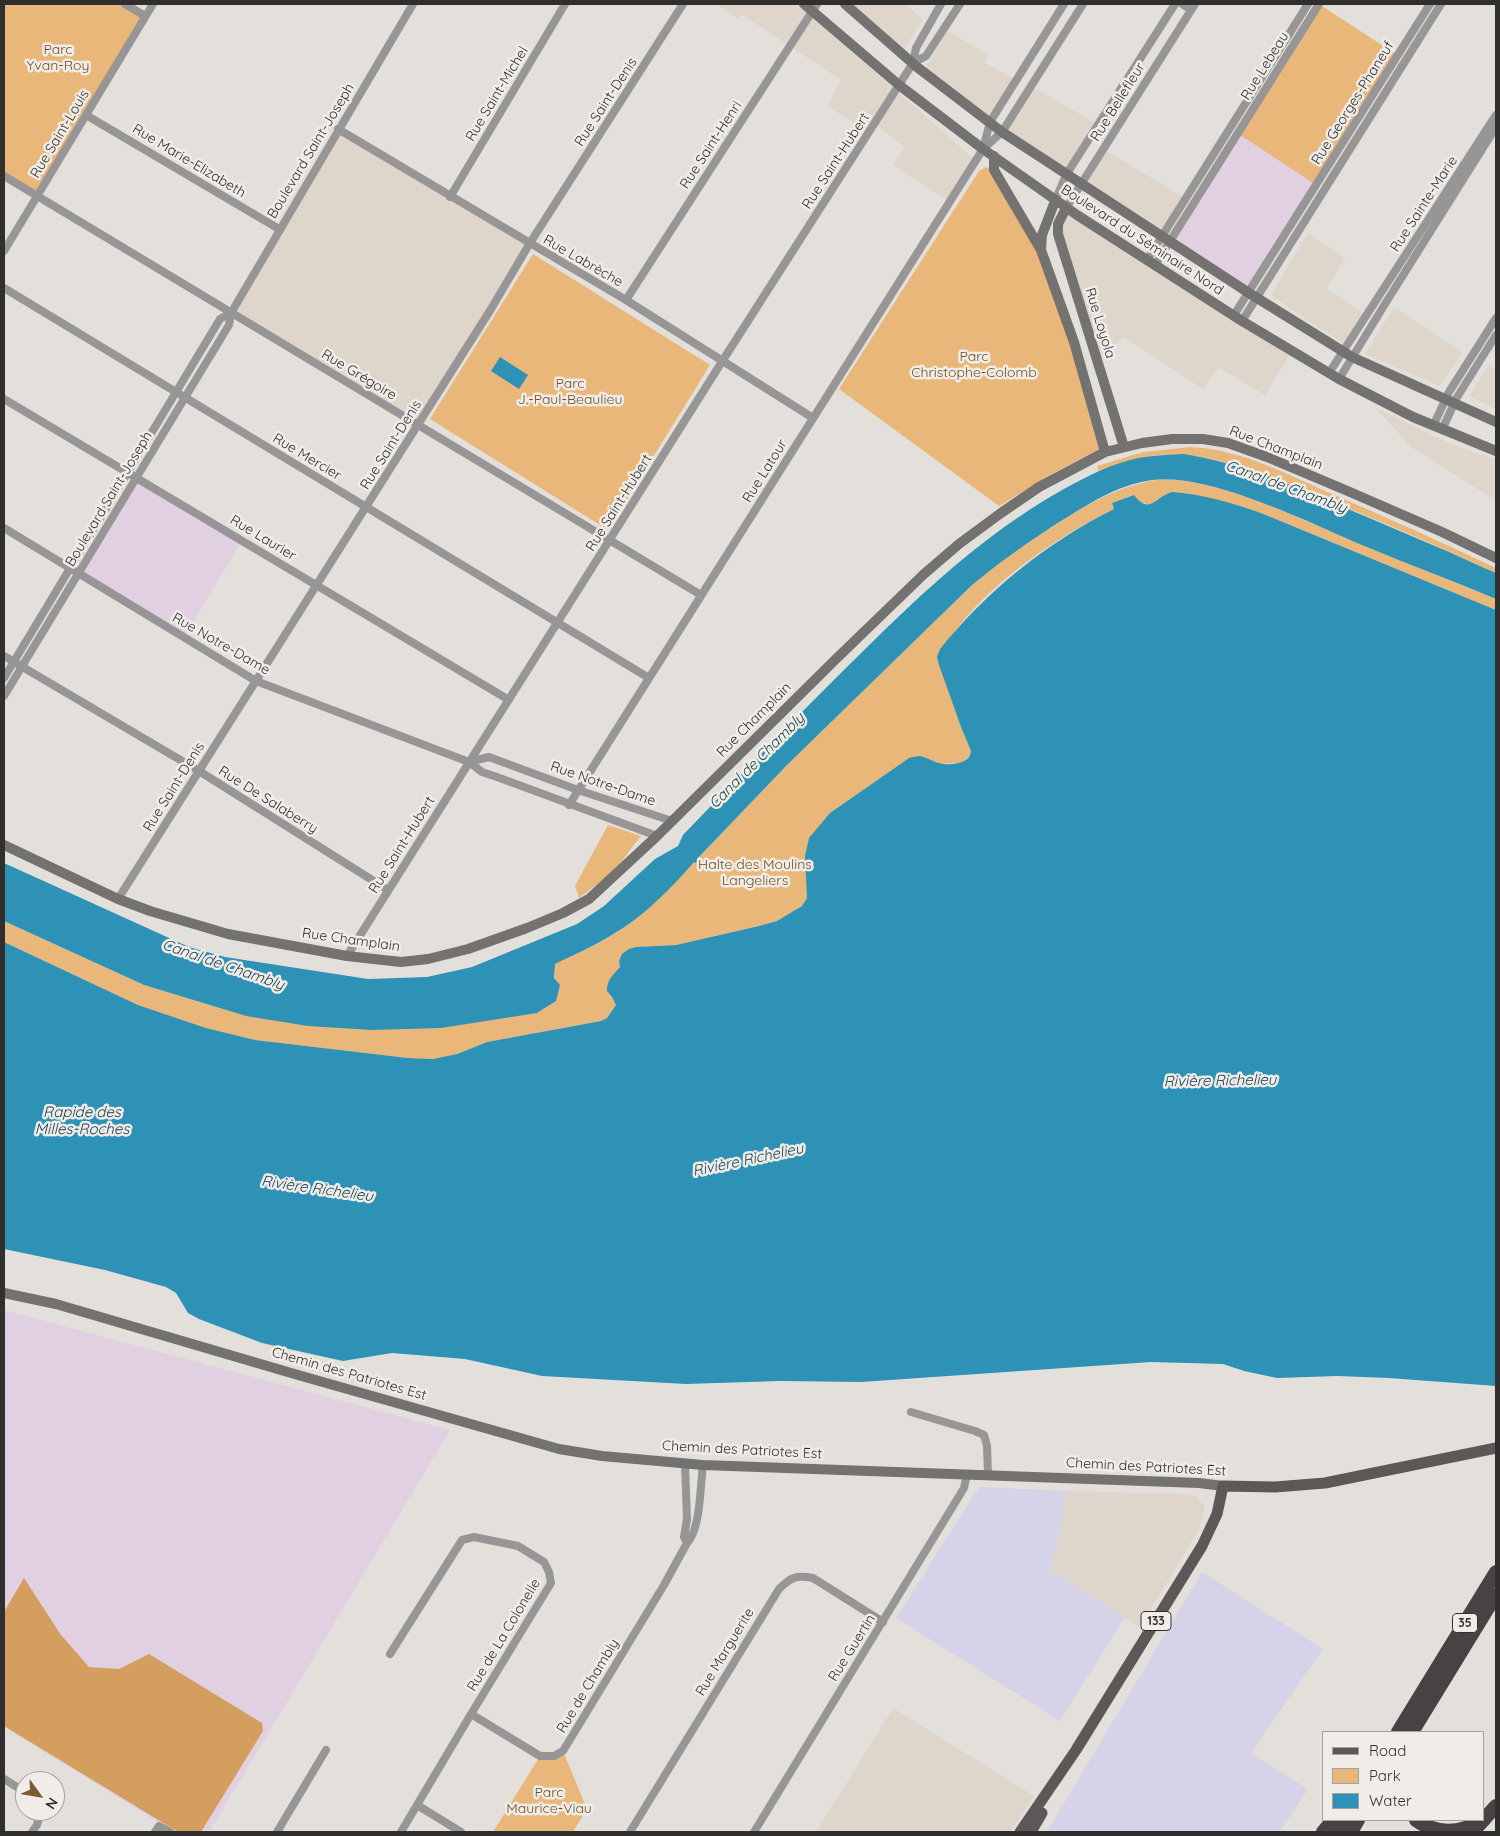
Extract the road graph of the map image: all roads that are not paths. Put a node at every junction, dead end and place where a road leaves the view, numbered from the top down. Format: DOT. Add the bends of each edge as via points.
graph roads {
  1 [pos="125,4"];
  2 [pos="151,4"];
  3 [pos="413,4"];
  4 [pos="565,4"];
  5 [pos="683,4"];
  6 [pos="804,4"];
  7 [pos="845,4"];
  8 [pos="941,4"];
  9 [pos="960,4"];
  10 [pos="1064,4"];
  11 [pos="1083,4"];
  12 [pos="1175,4"];
  13 [pos="1182,4"];
  14 [pos="1308,4"];
  15 [pos="1319,4"];
  16 [pos="1430,4"];
  17 [pos="1441,4"];
  18 [pos="1193,7"];
  19 [pos="815,8"];
  20 [pos="145,16"];
  21 [pos="1410,35"];
  22 [pos="1419,40"];
  23 [pos="1035,49"];
  24 [pos="1050,57"];
  25 [pos="913,64"];
  26 [pos="899,85"];
  27 [pos="1011,87"];
  28 [pos="1025,96"];
  29 [pos="86,115"];
  30 [pos="1496,115"];
  31 [pos="990,122"];
  32 [pos="1496,127"];
  33 [pos="338,129"];
  34 [pos="1002,132"];
  35 [pos="1230,138"];
  36 [pos="983,149"];
  37 [pos="1475,154"];
  38 [pos="994,156"];
  39 [pos="1066,175"];
  40 [pos="4,176"];
  41 [pos="1317,184"];
  42 [pos="1082,186"];
  43 [pos="1326,189"];
  44 [pos="37,196"];
  45 [pos="450,197"];
  46 [pos="1055,201"];
  47 [pos="1066,208"];
  48 [pos="279,229"];
  49 [pos="1166,239"];
  50 [pos="530,243"];
  51 [pos="1041,250"];
  52 [pos="4,251"];
  53 [pos="1151,263"];
  54 [pos="1396,269"];
  55 [pos="1404,272"];
  56 [pos="4,288"];
  57 [pos="1253,296"];
  58 [pos="626,300"];
  59 [pos="231,313"];
  60 [pos="1238,318"];
  61 [pos="1496,318"];
  62 [pos="1496,335"];
  63 [pos="1091,338"];
  64 [pos="1074,342"];
  65 [pos="1342,352"];
  66 [pos="1352,357"];
  67 [pos="722,360"];
  68 [pos="1329,373"];
  69 [pos="1340,379"];
  70 [pos="176,392"];
  71 [pos="185,398"];
  72 [pos="4,399"];
  73 [pos="1449,402"];
  74 [pos="813,418"];
  75 [pos="1496,422"];
  76 [pos="418,425"];
  77 [pos="1438,428"];
  78 [pos="1124,446"];
  79 [pos="1496,451"];
  80 [pos="1105,452"];
  81 [pos="127,472"];
  82 [pos="137,478"];
  83 [pos="366,507"];
  84 [pos="4,528"];
  85 [pos="610,540"];
  86 [pos="1496,558"];
  87 [pos="70,569"];
  88 [pos="78,574"];
  89 [pos="317,585"];
  90 [pos="701,595"];
  91 [pos="558,623"];
  92 [pos="4,656"];
  93 [pos="14,662"];
  94 [pos="21,667"];
  95 [pos="4,678"];
  96 [pos="649,678"];
  97 [pos="256,681"];
  98 [pos="4,696"];
  99 [pos="509,700"];
  100 [pos="470,762"];
  101 [pos="199,771"];
  102 [pos="578,790"];
  103 [pos="569,805"];
  104 [pos="672,821"];
  105 [pos="657,836"];
  106 [pos="4,845"];
  107 [pos="388,890"];
  108 [pos="118,899"];
  109 [pos="347,956"];
  110 [pos="4,1292"];
  111 [pos="911,1412"];
  112 [pos="1496,1448"];
  113 [pos="685,1464"];
  114 [pos="703,1465"];
  115 [pos="967,1474"];
  116 [pos="988,1475"];
  117 [pos="1224,1486"];
  118 [pos="687,1543"];
  119 [pos="1496,1572"];
  120 [pos="1496,1595"];
  121 [pos="883,1622"];
  122 [pos="390,1654"];
  123 [pos="471,1714"];
  124 [pos="1399,1731"];
  125 [pos="1413,1731"];
  126 [pos="326,1750"];
  127 [pos="1076,1750"];
  128 [pos="4,1779"];
  129 [pos="15,1786"];
  130 [pos="416,1805"];
  131 [pos="1496,1806"];
  132 [pos="1485,1819"];
  133 [pos="1331,1821"];
  134 [pos="1343,1821"];
  135 [pos="1357,1821"];
  136 [pos="1418,1821"];
  137 [pos="1482,1821"];
  138 [pos="1483,1821"];
  139 [pos="155,1832"];
  140 [pos="170,1832"];
  141 [pos="277,1832"];
  142 [pos="401,1832"];
  143 [pos="461,1832"];
  144 [pos="630,1832"];
  145 [pos="754,1832"];
  146 [pos="1020,1832"];
  147 [pos="1031,1832"];
  148 [pos="1323,1832"];
  149 [pos="1336,1832"];
  150 [pos="1351,1832"];
  151 [pos="1472,1832"];
  1 -- 20 [label="street"];
  2 -- 20 [label="street, Rue Saint-Louis"];
  3 -- 33 [label="street, Boulevard Saint-Joseph"];
  4 -- 45 [label="street, Rue Saint-Michel"];
  5 -- 50 [label="street, Rue Saint-Denis"];
  6 -- 19 [label="street, Boulevard du Séminaire Nord"];
  7 -- 25 [label="street, Boulevard du Séminaire Nord"];
  8 -- 25 [label="street, Rue Saint-Hubert" via="916,48"];
  9 -- 25 [label="street, Rue Saint-Hubert" via="926,56"];
  10 -- 23 [label="street, Rue Latour"];
  11 -- 24 [label="street, Rue Latour"];
  12 -- 39 [label="street, Rue Bellefleur"];
  13 -- 18 [label="street, Rue Bellefleur"];
  14 -- 35 [label="street, Rue Lebeau"];
  15 -- 35 [label="street, Rue Lebeau"];
  16 -- 21 [label="street, Rue Georges-Phaneuf"];
  17 -- 22 [label="street, Rue Georges-Phaneuf"];
  18 -- 42 [label="street, Rue Bellefleur"];
  19 -- 26 [label="street, Boulevard du Séminaire Nord"];
  19 -- 58 [label="street, Rue Saint-Henri"];
  20 -- 29 [label="street, Rue Saint-Louis"];
  21 -- 22 [label="street, Rue Georges-Phaneuf"];
  21 -- 41 [label="street, Rue Georges-Phaneuf"];
  22 -- 43 [label="street, Rue Georges-Phaneuf"];
  23 -- 24 [label="street"];
  23 -- 27 [label="street, Rue Latour"];
  24 -- 28 [label="street, Rue Latour"];
  25 -- 26 [label="street, Rue Saint-Hubert"];
  25 -- 31 [label="street, Boulevard du Séminaire Nord"];
  26 -- 36 [label="street, Boulevard du Séminaire Nord"];
  26 -- 67 [label="street, Rue Saint-Hubert"];
  27 -- 28 [label="street"];
  27 -- 31 [label="street, Rue Latour"];
  28 -- 34 [label="street, Rue Latour"];
  29 -- 44 [label="street, Rue Saint-Louis"];
  29 -- 48 [label="street, Rue Marie-Elizabeth"];
  30 -- 37 [label="street, Rue Sainte-Marie"];
  31 -- 34 [label="street, Boulevard du Séminaire Nord"];
  31 -- 36 [label="street, Rue Latour"];
  32 -- 37 [label="street, Rue Sainte-Marie"];
  33 -- 45 [label="street, Rue Labrèche"];
  33 -- 48 [label="street, Boulevard Saint-Joseph"];
  34 -- 36 [label="street, Rue Latour"];
  34 -- 39 [label="street, Boulevard du Séminaire Nord"];
  35 -- 49 [label="street, Rue Lebeau"];
  36 -- 38 [label="street, Boulevard du Séminaire Nord"];
  36 -- 74 [label="street, Rue Latour"];
  37 -- 54 [label="street, Rue Sainte-Marie"];
  37 -- 55 [label="street, Rue Sainte-Marie"];
  38 -- 46 [label="street, Boulevard du Séminaire Nord"];
  38 -- 51 [label="street" via="994,170"];
  39 -- 42 [label="street, Boulevard du Séminaire Nord"];
  39 -- 46 [label="street, Rue Bellefleur"];
  40 -- 44 [label="street, Rue Grégoire"];
  41 -- 43 [label="street, Rue Georges-Phaneuf"];
  41 -- 57 [label="street, Rue Georges-Phaneuf"];
  42 -- 47 [label="street, Rue Bellefleur"];
  42 -- 49 [label="street, Boulevard du Séminaire Nord"];
  43 -- 57 [label="street, Rue Georges-Phaneuf"];
  44 -- 52 [label="street, Rue Saint-Louis"];
  44 -- 59 [label="street, Rue Grégoire"];
  45 -- 50 [label="street, Rue Labrèche"];
  46 -- 47 [label="street, Boulevard du Séminaire Nord"];
  46 -- 51 [label="street" via="1042,235"];
  47 -- 53 [label="street, Boulevard du Séminaire Nord"];
  47 -- 63 [label="street, Rue Loyola" via="1058,224 1058,234"];
  48 -- 59 [label="street, Boulevard Saint-Joseph"];
  49 -- 53 [label="street, Rue Lebeau"];
  49 -- 57 [label="street, Boulevard du Séminaire Nord"];
  50 -- 58 [label="street, Rue Labrèche"];
  50 -- 76 [label="street, Rue Saint-Denis"];
  51 -- 64 [label="street"];
  53 -- 60 [label="street, Boulevard du Séminaire Nord"];
  54 -- 55 [label="street, Rue Sainte-Marie"];
  54 -- 65 [label="street, Rue Sainte-Marie"];
  55 -- 66 [label="street, Rue Sainte-Marie"];
  56 -- 70 [label="street, Rue Mercier"];
  57 -- 60 [label="street, Rue Georges-Phaneuf"];
  57 -- 65 [label="street, Boulevard du Séminaire Nord"];
  58 -- 67 [label="street, Rue Labrèche"];
  59 -- 70 [label="street, Boulevard Saint-Joseph" via="220,320"];
  59 -- 71 [label="street, Boulevard Saint-Joseph" via="229,326"];
  59 -- 76 [label="street, Rue Grégoire"];
  60 -- 68 [label="street, Boulevard du Séminaire Nord"];
  61 -- 73 [label="street"];
  62 -- 73 [label="street"];
  63 -- 64 [label="street"];
  63 -- 78 [label="street, Rue Loyola"];
  64 -- 80 [label="street"];
  65 -- 66 [label="street, Boulevard du Séminaire Nord"];
  65 -- 68 [label="street, Rue Sainte-Marie"];
  66 -- 69 [label="street, Rue Sainte-Marie"];
  66 -- 73 [label="street, Boulevard du Séminaire Nord"];
  67 -- 74 [label="street, Rue Labrèche"];
  67 -- 85 [label="street, Rue Saint-Hubert"];
  68 -- 69 [label="street, Boulevard du Séminaire Nord"];
  69 -- 77 [label="street, Boulevard du Séminaire Nord"];
  70 -- 71 [label="street, Rue Mercier"];
  70 -- 81 [label="street, Boulevard Saint-Joseph"];
  71 -- 82 [label="street, Boulevard Saint-Joseph"];
  71 -- 83 [label="street, Rue Mercier"];
  72 -- 81 [label="street, Rue Laurier"];
  73 -- 75 [label="street, Boulevard du Séminaire Nord"];
  73 -- 77 [label="street"];
  74 -- 90 [label="street, Rue Latour"];
  76 -- 83 [label="street, Rue Saint-Denis"];
  76 -- 85 [label="street, Rue Grégoire"];
  77 -- 79 [label="street, Boulevard du Séminaire Nord"];
  78 -- 80 [label="street, Rue Champlain"];
  78 -- 86 [label="street, Rue Champlain" via="1182,438 1236,446 1403,515"];
  80 -- 104 [label="street, Rue Champlain" via="1039,488 959,544 838,657"];
  81 -- 82 [label="street, Rue Laurier"];
  81 -- 87 [label="street, Boulevard Saint-Joseph"];
  82 -- 88 [label="street, Boulevard Saint-Joseph"];
  82 -- 89 [label="street, Rue Laurier"];
  83 -- 89 [label="street, Rue Saint-Denis"];
  83 -- 91 [label="street, Rue Mercier"];
  84 -- 87 [label="street, Rue Notre-Dame"];
  85 -- 90 [label="street, Rue Grégoire"];
  85 -- 91 [label="street, Rue Saint-Hubert"];
  87 -- 88 [label="street, Rue Notre-Dame"];
  87 -- 93 [label="street, Boulevard Saint-Joseph"];
  88 -- 94 [label="street, Boulevard Saint-Joseph"];
  88 -- 97 [label="street, Rue Notre-Dame"];
  89 -- 97 [label="street, Rue Saint-Denis"];
  89 -- 99 [label="street, Rue Laurier"];
  90 -- 96 [label="street, Rue Latour"];
  91 -- 96 [label="street, Rue Mercier"];
  91 -- 99 [label="street, Rue Saint-Hubert"];
  92 -- 93 [label="street, Rue De Salaberry"];
  93 -- 94 [label="street, Rue De Salaberry"];
  93 -- 95 [label="street, Boulevard Saint-Joseph"];
  94 -- 98 [label="street, Boulevard Saint-Joseph"];
  94 -- 101 [label="street, Rue De Salaberry"];
  96 -- 102 [label="street, Rue Latour"];
  97 -- 100 [label="street, Rue Notre-Dame"];
  97 -- 101 [label="street, Rue Saint-Denis"];
  99 -- 100 [label="street, Rue Saint-Hubert"];
  100 -- 102 [label="street, Rue Notre-Dame" via="489,757"];
  100 -- 103 [label="street, Rue Notre-Dame" via="482,772"];
  100 -- 107 [label="street, Rue Saint-Hubert"];
  101 -- 107 [label="street, Rue De Salaberry"];
  101 -- 108 [label="street, Rue Saint-Denis"];
  102 -- 103 [label="street, Rue Latour"];
  102 -- 104 [label="street, Rue Notre-Dame"];
  103 -- 105 [label="street, Rue Notre-Dame"];
  104 -- 105 [label="street, Rue Champlain"];
  105 -- 109 [label="street, Rue Champlain" via="590,899 527,928 428,959 400,962"];
  106 -- 108 [label="street, Rue Champlain"];
  107 -- 109 [label="street, Rue Saint-Hubert"];
  108 -- 109 [label="street, Rue Champlain" via="228,934"];
  110 -- 113 [label="street, Chemin des Patriotes Est" via="56,1304 559,1449"];
  111 -- 116 [label="street" via="984,1435"];
  112 -- 117 [label="main road, Chemin des Patriotes Est" via="1325,1483 1275,1487"];
  113 -- 114 [label="street, Chemin des Patriotes Est"];
  113 -- 118 [label="street, Rue de Chambly" via="687,1519 684,1537"];
  114 -- 115 [label="street, Chemin des Patriotes Est"];
  114 -- 118 [label="street, Rue de Chambly" via="697,1518 692,1538"];
  115 -- 116 [label="street, Chemin des Patriotes Est"];
  115 -- 121 [label="street, Rue Guertin" via="964,1488"];
  116 -- 117 [label="street, Chemin des Patriotes Est"];
  117 -- 127 [label="main road, 133" via="1217,1514 1202,1546"];
  118 -- 123 [label="street, Rue de Chambly" via="563,1751 554,1756 540,1756"];
  119 -- 124 [label="highway, 35"];
  120 -- 125 [label="highway, 35"];
  121 -- 144 [label="street, Rue Marguerite" via="813,1578 801,1576 788,1580 774,1597"];
  121 -- 145 [label="street, Rue Guertin"];
  122 -- 123 [label="street, Rue de La Colonelle" via="462,1540 474,1537 518,1546 544,1562 552,1583"];
  123 -- 130 [label="street, Rue de La Colonelle"];
  126 -- 141 [label="street"];
  127 -- 146 [label="main road, 133"];
  127 -- 147 [label="main road, 133"];
  128 -- 129 [label="street"];
  130 -- 142 [label="street, Rue de La Colonelle"];
  130 -- 143 [label="street"];
  131 -- 132 [label="highway"];
  133 -- 148 [label="highway"];
  134 -- 149 [label="highway"];
  135 -- 150 [label="highway"];
  136 -- 137 [label="highway" via="1430,1828 1450,1831"];
  138 -- 151 [label="highway"];
  139 -- 140 [label="street" via="159,1826"];
}
